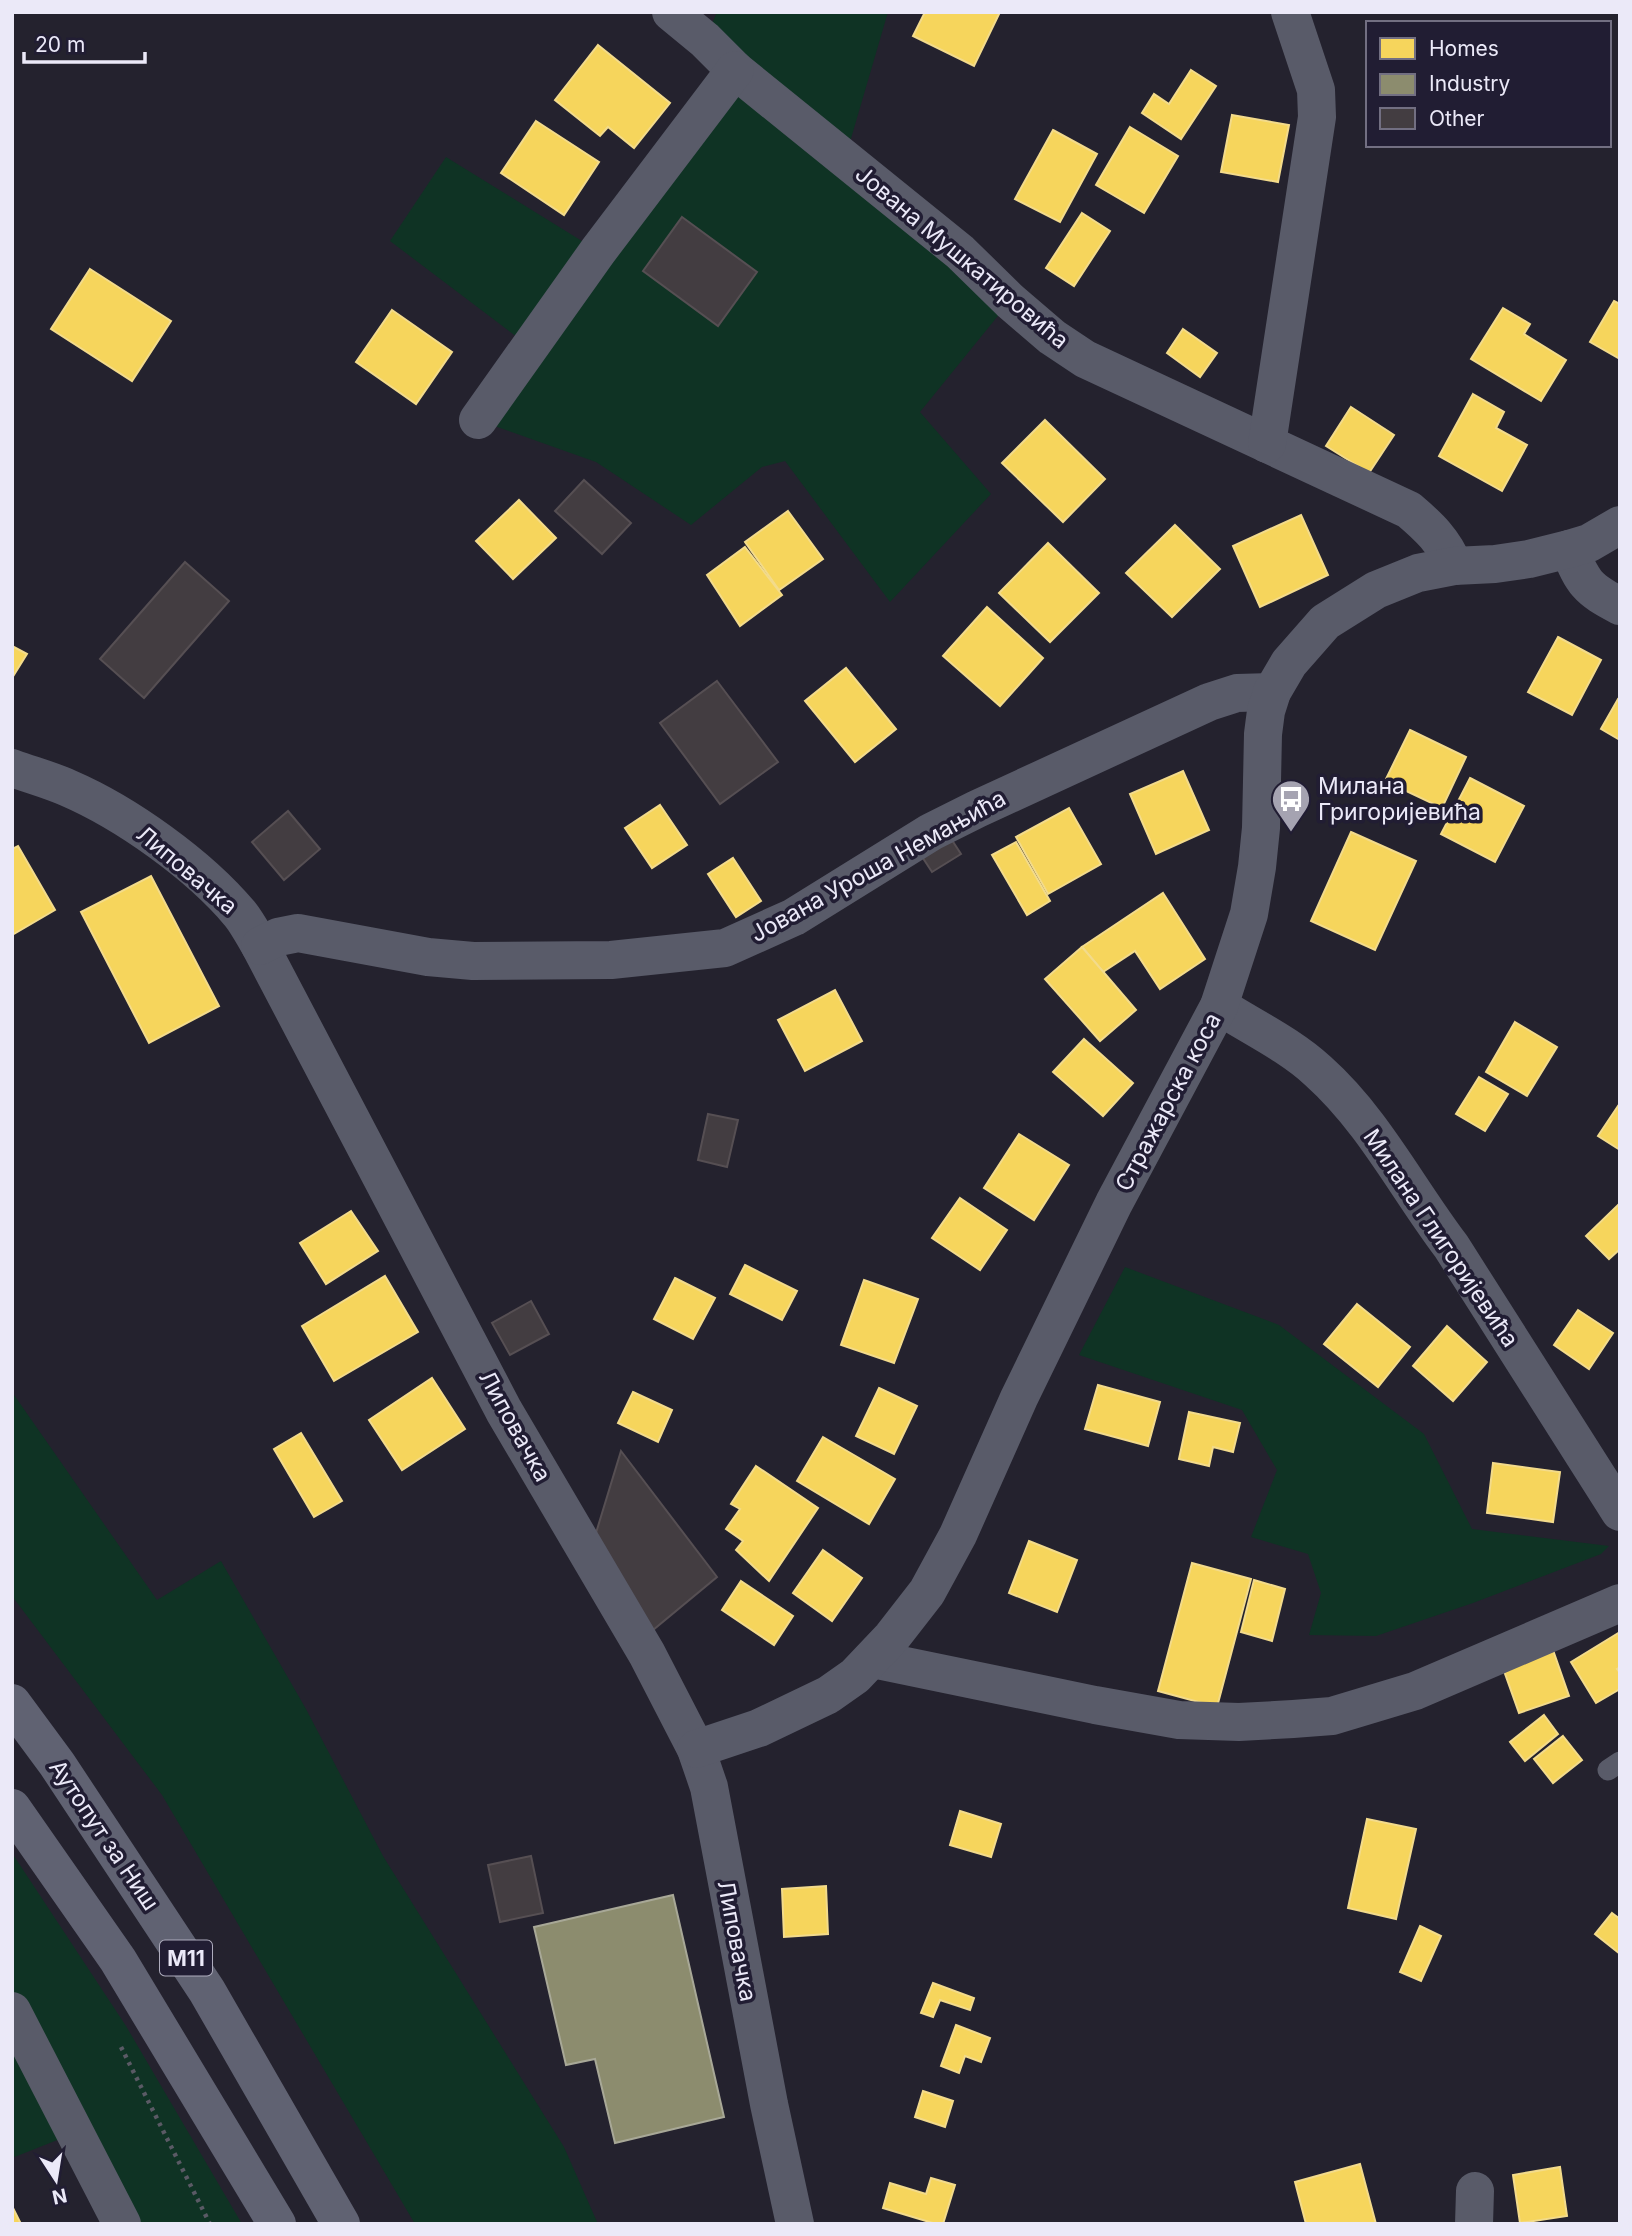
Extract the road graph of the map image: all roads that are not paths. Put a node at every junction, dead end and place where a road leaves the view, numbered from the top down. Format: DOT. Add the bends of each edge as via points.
graph roads {
  1 [pos="671,12"];
  2 [pos="1290,12"];
  3 [pos="711,26"];
  4 [pos="735,70"];
  5 [pos="478,419"];
  6 [pos="1267,444"];
  7 [pos="1620,525"];
  8 [pos="1569,549"];
  9 [pos="1454,566"];
  10 [pos="1620,606"];
  11 [pos="1272,692"];
  12 [pos="12,768"];
  13 [pos="260,946"];
  14 [pos="1219,1006"];
  15 [pos="1620,1512"];
  16 [pos="1620,1603"];
  17 [pos="872,1659"];
  18 [pos="12,1703"];
  19 [pos="696,1749"];
  20 [pos="12,1808"];
  21 [pos="12,2011"];
  22 [pos="122,2224"];
  23 [pos="277,2224"];
  24 [pos="341,2224"];
  25 [pos="795,2224"];
  1 -- 3 [label="street, Јована Мушкатировића"];
  2 -- 6 [label="street" via="1316,90 1317,117"];
  3 -- 4 [label="street, Јована Мушкатировића"];
  4 -- 5 [label="street"];
  4 -- 6 [label="street, Јована Мушкатировића" via="960,251 1052,337 1085,359"];
  6 -- 9 [label="street, Јована Мушкатировића" via="1409,510 1447,547"];
  7 -- 8 [label="street, Стражарска коса"];
  8 -- 9 [label="street, Стражарска коса" via="1495,564"];
  8 -- 10 [label="street" via="1580,576 1594,592"];
  9 -- 11 [label="street, Стражарска коса" via="1418,573 1376,590 1325,622 1289,663"];
  11 -- 13 [label="street, Јована Уроша Немањића" via="1237,693 1209,702 977,809 931,832 794,917 725,948 611,960 473,961 298,933"];
  11 -- 14 [label="street, Стражарска коса" via="1263,734 1257,867 1249,914"];
  12 -- 13 [label="street, Липовачка" via="68,788 152,835 241,915"];
  13 -- 19 [label="street, Липовачка" via="504,1411 647,1654"];
  14 -- 15 [label="street, Милана Глигоријевића" via="1316,1069 1343,1096 1451,1246"];
  14 -- 17 [label="street, Стражарска коса" via="1114,1203 958,1535 927,1592"];
  16 -- 17 [label="street" via="1415,1691 1332,1716 1293,1719 1179,1720"];
  17 -- 19 [label="street, Стражарска коса" via="828,1695 759,1728"];
  18 -- 24 [label="highway, Аутопут за Ниш / M11" via="206,1990"];
  19 -- 25 [label="street, Липовачка" via="709,1787"];
  20 -- 23 [label="highway, M11" via="124,1970"];
  21 -- 22 [label="street"];
}
